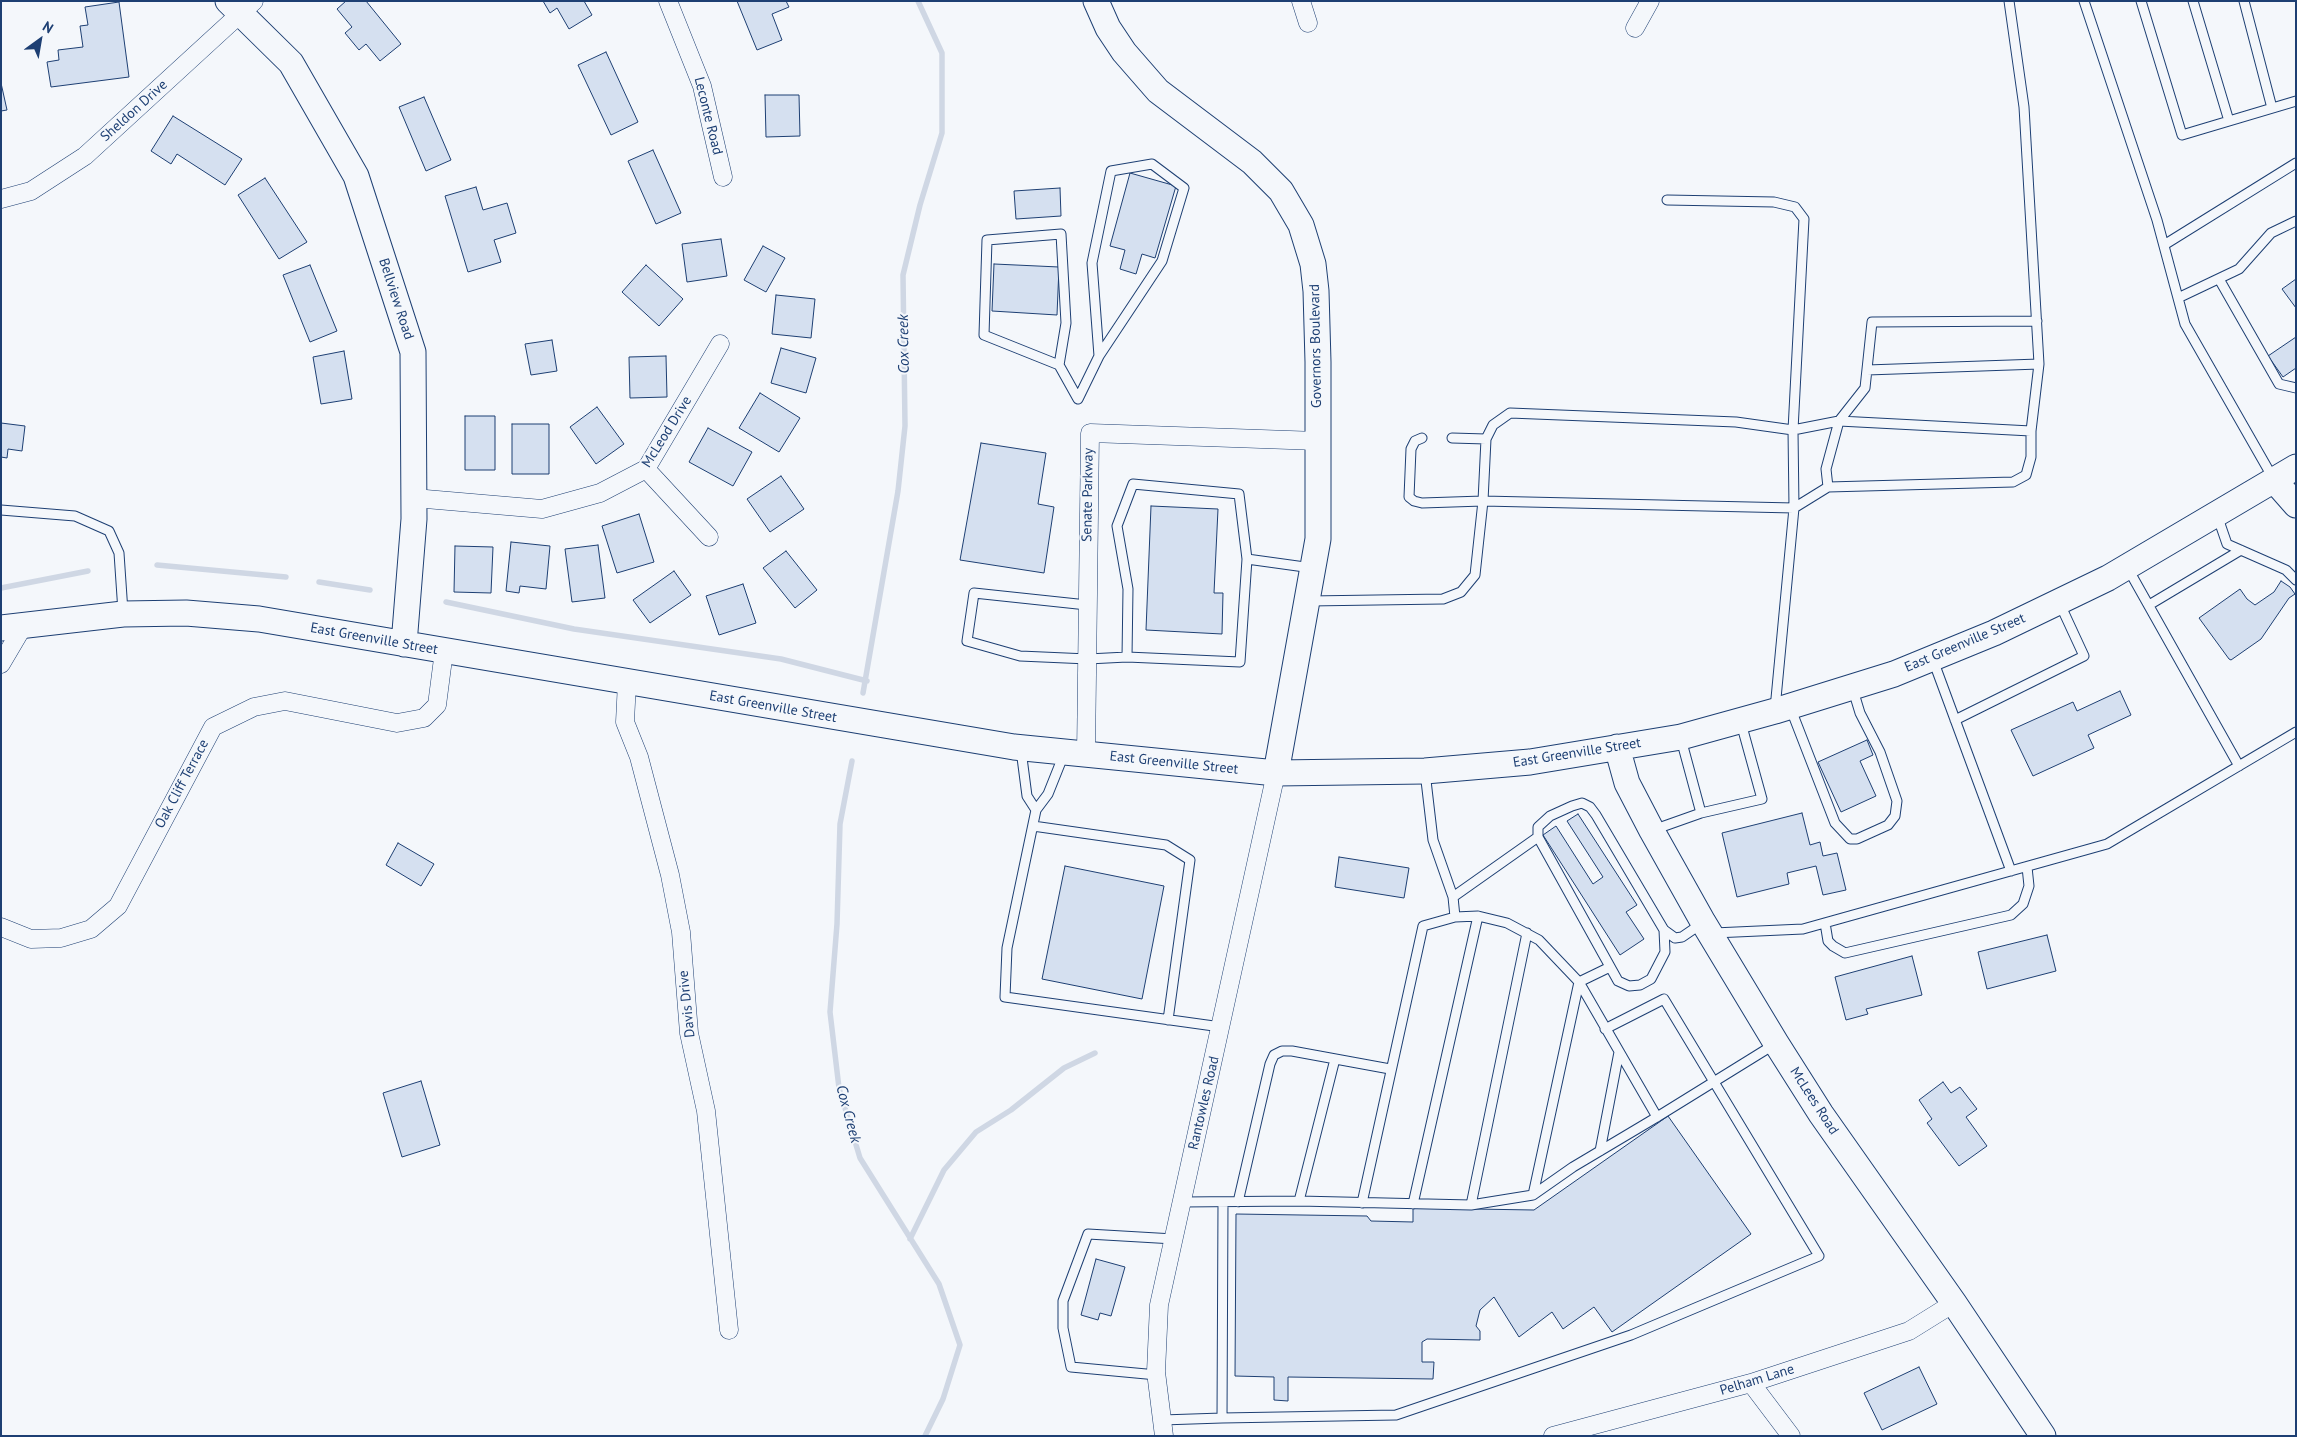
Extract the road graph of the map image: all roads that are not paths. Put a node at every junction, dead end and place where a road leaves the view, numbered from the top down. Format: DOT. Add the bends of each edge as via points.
graph roads {
  1 [pos="668,1"];
  2 [pos="1096,1"];
  3 [pos="1301,1"];
  4 [pos="1650,1"];
  5 [pos="2009,1"];
  6 [pos="2084,1"];
  7 [pos="2141,1"];
  8 [pos="2193,1"];
  9 [pos="2244,1"];
  10 [pos="241,5"];
  11 [pos="1308,23"];
  12 [pos="1635,28"];
  13 [pos="2296,101"];
  14 [pos="2272,108"];
  15 [pos="2230,120"];
  16 [pos="2296,163"];
  17 [pos="723,177"];
  18 [pos="1,199"];
  19 [pos="1666,200"];
  20 [pos="2296,221"];
  21 [pos="2164,245"];
  22 [pos="2219,279"];
  23 [pos="2178,298"];
  24 [pos="2037,321"];
  25 [pos="720,344"];
  26 [pos="1099,356"];
  27 [pos="2038,364"];
  28 [pos="1059,365"];
  29 [pos="1867,370"];
  30 [pos="2296,388"];
  31 [pos="1839,421"];
  32 [pos="1793,430"];
  33 [pos="2031,431"];
  34 [pos="1422,438"];
  35 [pos="1452,438"];
  36 [pos="1486,439"];
  37 [pos="1318,441"];
  38 [pos="2296,467"];
  39 [pos="646,469"];
  40 [pos="2274,480"];
  41 [pos="1828,486"];
  42 [pos="414,498"];
  43 [pos="1483,501"];
  44 [pos="2296,505"];
  45 [pos="1794,508"];
  46 [pos="1,510"];
  47 [pos="2216,514"];
  48 [pos="709,537"];
  49 [pos="2241,550"];
  50 [pos="1247,559"];
  51 [pos="2127,567"];
  52 [pos="1312,568"];
  53 [pos="2296,580"];
  54 [pos="1307,601"];
  55 [pos="2059,602"];
  56 [pos="1088,605"];
  57 [pos="2149,605"];
  58 [pos="123,614"];
  59 [pos="13,626"];
  60 [pos="404,644"];
  61 [pos="444,651"];
  62 [pos="1128,657"];
  63 [pos="1088,659"];
  64 [pos="1933,659"];
  65 [pos="1,664"];
  66 [pos="627,682"];
  67 [pos="1852,687"];
  68 [pos="1782,709"];
  69 [pos="1740,720"];
  70 [pos="1955,720"];
  71 [pos="2296,732"];
  72 [pos="1681,736"];
  73 [pos="1616,747"];
  74 [pos="1020,748"];
  75 [pos="1075,753"];
  76 [pos="2239,766"];
  77 [pos="1425,771"];
  78 [pos="1276,773"];
  79 [pos="1036,810"];
  80 [pos="1701,813"];
  81 [pos="1033,826"];
  82 [pos="1652,831"];
  83 [pos="1538,837"];
  84 [pos="2027,867"];
  85 [pos="2010,871"];
  86 [pos="1453,897"];
  87 [pos="1478,916"];
  88 [pos="1456,917"];
  89 [pos="1825,923"];
  90 [pos="1,926"];
  91 [pos="1707,927"];
  92 [pos="1664,930"];
  93 [pos="1526,934"];
  94 [pos="1610,967"];
  95 [pos="1579,982"];
  96 [pos="1168,1020"];
  97 [pos="1221,1027"];
  98 [pos="1605,1029"];
  99 [pos="1776,1043"];
  100 [pos="1619,1052"];
  101 [pos="1335,1059"];
  102 [pos="1390,1069"];
  103 [pos="1715,1081"];
  104 [pos="1657,1117"];
  105 [pos="1600,1151"];
  106 [pos="1533,1195"];
  107 [pos="1299,1201"];
  108 [pos="1182,1202"];
  109 [pos="1223,1202"];
  110 [pos="1238,1202"];
  111 [pos="1362,1203"];
  112 [pos="1413,1204"];
  113 [pos="1471,1205"];
  114 [pos="1174,1239"];
  115 [pos="1954,1303"];
  116 [pos="729,1330"];
  117 [pos="1157,1375"];
  118 [pos="1751,1384"];
  119 [pos="1222,1418"];
  120 [pos="1163,1428"];
  121 [pos="1552,1436"];
  122 [pos="1791,1436"];
  123 [pos="2043,1436"];
  1 -- 17 [label="street, Leconte Road" via="702,86"];
  2 -- 37 [label="street, Governors Boulevard" via="1108,28 1140,72 1177,107 1263,172 1298,219 1308,243 1316,291"];
  3 -- 11 [label="street"];
  4 -- 12 [label="street"];
  5 -- 24 [label="lane" via="2024,107"];
  6 -- 21 [label="lane"];
  7 -- 15 [label="lane" via="2182,135"];
  8 -- 15 [label="lane"];
  9 -- 14 [label="lane"];
  10 -- 18 [label="street, Sheldon Drive" via="85,156 31,191"];
  10 -- 42 [label="street, Bellview Road" via="291,63 356,176 413,352"];
  13 -- 14 [label="lane"];
  14 -- 15 [label="lane"];
  16 -- 21 [label="lane"];
  19 -- 32 [label="lane" via="1774,202 1795,207 1804,220"];
  20 -- 22 [label="lane" via="2271,233 2239,269"];
  21 -- 23 [label="lane"];
  22 -- 23 [label="lane"];
  22 -- 30 [label="lane" via="2278,384"];
  23 -- 40 [label="lane" via="2185,324"];
  24 -- 27 [label="lane"];
  24 -- 29 [label="lane" via="1872,322"];
  25 -- 39 [label="street, McLeod Drive"];
  26 -- 26 [label="lane" via="1162,261 1184,188 1152,164 1111,171 1092,263"];
  26 -- 28 [label="lane" via="1078,399"];
  27 -- 29 [label="lane"];
  27 -- 33 [label="lane"];
  28 -- 28 [label="lane" via="1066,323 1061,234 987,240 984,335"];
  29 -- 31 [label="lane" via="1865,388"];
  31 -- 32 [label="lane"];
  31 -- 33 [label="lane"];
  31 -- 41 [label="lane" via="1826,469"];
  32 -- 36 [label="lane" via="1736,422 1510,413 1493,426"];
  32 -- 45 [label="lane"];
  33 -- 41 [label="lane" via="2031,457 2026,475 2013,482"];
  34 -- 43 [label="lane" via="1415,441 1411,449 1409,497 1414,501"];
  35 -- 36 [label="lane"];
  36 -- 43 [label="lane"];
  37 -- 52 [label="street, Governors Boulevard" via="1318,539"];
  37 -- 56 [label="street, Senate Parkway" via="1090,433"];
  38 -- 40 [label="street, East Greenville Street"];
  39 -- 42 [label="street, McLeod Drive" via="600,493 542,509"];
  39 -- 48 [label="street"];
  40 -- 44 [label="street"];
  40 -- 47 [label="street, East Greenville Street"];
  41 -- 45 [label="lane"];
  42 -- 60 [label="street, Bellview Road"];
  43 -- 45 [label="lane"];
  43 -- 54 [label="lane" via="1475,575 1461,592 1443,599"];
  45 -- 68 [label="lane"];
  46 -- 58 [label="lane" via="75,516 109,531 119,553"];
  47 -- 49 [label="lane" via="2227,544"];
  47 -- 51 [label="street, East Greenville Street"];
  49 -- 53 [label="lane" via="2286,570"];
  49 -- 57 [label="lane"];
  50 -- 52 [label="lane"];
  50 -- 62 [label="lane" via="1240,662"];
  50 -- 62 [label="lane" via="1239,494 1133,484 1116,526 1128,589"];
  51 -- 55 [label="street, East Greenville Street"];
  51 -- 57 [label="lane"];
  52 -- 54 [label="street, Governors Boulevard"];
  54 -- 78 [label="street, Governors Boulevard"];
  55 -- 64 [label="street, East Greenville Street"];
  55 -- 70 [label="lane" via="2084,656"];
  56 -- 63 [label="street, Senate Parkway"];
  56 -- 63 [label="lane" via="974,593 968,641 1020,656"];
  57 -- 76 [label="lane"];
  58 -- 59 [label="street, East Greenville Street"];
  58 -- 60 [label="street, East Greenville Street" via="186,613 259,620"];
  59 -- 65 [label="street"];
  60 -- 61 [label="street, East Greenville Street"];
  61 -- 66 [label="street, East Greenville Street"];
  61 -- 90 [label="street, Oak Cliff Terrace" via="437,705 424,718 397,723 284,701 254,707 212,727 118,906 91,930 61,938 31,939"];
  62 -- 63 [label="lane"];
  63 -- 75 [label="street, Senate Parkway"];
  64 -- 67 [label="street, East Greenville Street"];
  64 -- 70 [label="lane"];
  66 -- 74 [label="street, East Greenville Street"];
  66 -- 116 [label="street, Davis Drive" via="625,722 639,757 670,875 681,932 689,1033 706,1110"];
  67 -- 68 [label="street, East Greenville Street"];
  67 -- 68 [label="lane" via="1860,712 1880,752 1896,800 1895,816 1888,825 1857,839 1850,840 1836,823"];
  68 -- 69 [label="street, East Greenville Street"];
  69 -- 72 [label="street, East Greenville Street"];
  69 -- 80 [label="lane" via="1762,799"];
  70 -- 85 [label="lane"];
  71 -- 76 [label="lane"];
  72 -- 73 [label="street, East Greenville Street"];
  72 -- 80 [label="lane"];
  73 -- 77 [label="street, East Greenville Street" via="1530,762"];
  73 -- 82 [label="street, McLees Road" via="1627,783"];
  74 -- 75 [label="street, East Greenville Street"];
  74 -- 79 [label="lane" via="1027,796"];
  75 -- 78 [label="street, East Greenville Street"];
  75 -- 79 [label="lane"];
  76 -- 84 [label="lane" via="2107,844"];
  77 -- 78 [label="street, East Greenville Street"];
  77 -- 86 [label="lane" via="1433,840"];
  78 -- 97 [label="street, Rantowles Road"];
  79 -- 81 [label="lane"];
  80 -- 82 [label="lane"];
  81 -- 96 [label="lane" via="1166,845 1190,860"];
  81 -- 96 [label="lane" via="1007,948 1005,997"];
  82 -- 91 [label="street, McLees Road"];
  83 -- 86 [label="lane"];
  83 -- 92 [label="lane" via="1538,827 1550,816 1582,803 1590,807"];
  83 -- 94 [label="lane"];
  84 -- 85 [label="lane"];
  84 -- 89 [label="lane" via="2029,886 2023,904 2011,915 1846,953 1828,941"];
  85 -- 89 [label="lane"];
  86 -- 88 [label="lane"];
  87 -- 88 [label="lane"];
  87 -- 93 [label="lane" via="1507,922"];
  87 -- 112 [label="lane"];
  88 -- 102 [label="lane" via="1422,926"];
  89 -- 91 [label="lane" via="1803,929"];
  91 -- 92 [label="lane" via="1675,938"];
  91 -- 99 [label="street, McLees Road"];
  92 -- 94 [label="lane" via="1665,952 1651,979 1629,986 1618,980"];
  93 -- 95 [label="lane" via="1539,940"];
  93 -- 113 [label="lane"];
  94 -- 95 [label="lane"];
  95 -- 98 [label="lane"];
  95 -- 106 [label="lane"];
  96 -- 97 [label="lane"];
  97 -- 108 [label="street, Rantowles Road"];
  98 -- 100 [label="lane"];
  98 -- 103 [label="lane" via="1664,999"];
  99 -- 103 [label="lane"];
  99 -- 115 [label="street, McLees Road"];
  100 -- 104 [label="lane"];
  100 -- 105 [label="lane"];
  101 -- 102 [label="lane"];
  101 -- 107 [label="lane"];
  101 -- 110 [label="lane" via="1282,1050 1274,1055"];
  102 -- 111 [label="lane"];
  103 -- 104 [label="lane"];
  103 -- 119 [label="lane" via="1819,1256 1632,1335 1396,1415"];
  104 -- 105 [label="lane"];
  105 -- 106 [label="lane"];
  106 -- 113 [label="lane"];
  107 -- 110 [label="lane"];
  107 -- 111 [label="lane"];
  108 -- 109 [label="lane"];
  108 -- 114 [label="street, Rantowles Road"];
  109 -- 110 [label="lane"];
  109 -- 119 [label="lane"];
  111 -- 112 [label="lane"];
  112 -- 113 [label="lane"];
  114 -- 117 [label="street, Rantowles Road" via="1159,1305"];
  114 -- 117 [label="lane" via="1088,1234 1063,1301 1063,1328 1072,1367"];
  115 -- 118 [label="street, Pelham Lane" via="1909,1331"];
  115 -- 123 [label="street, McLees Road"];
  117 -- 120 [label="street, Rantowles Road"];
  118 -- 121 [label="street, Pelham Lane"];
  118 -- 122 [label="street"];
  119 -- 120 [label="lane"];
}
